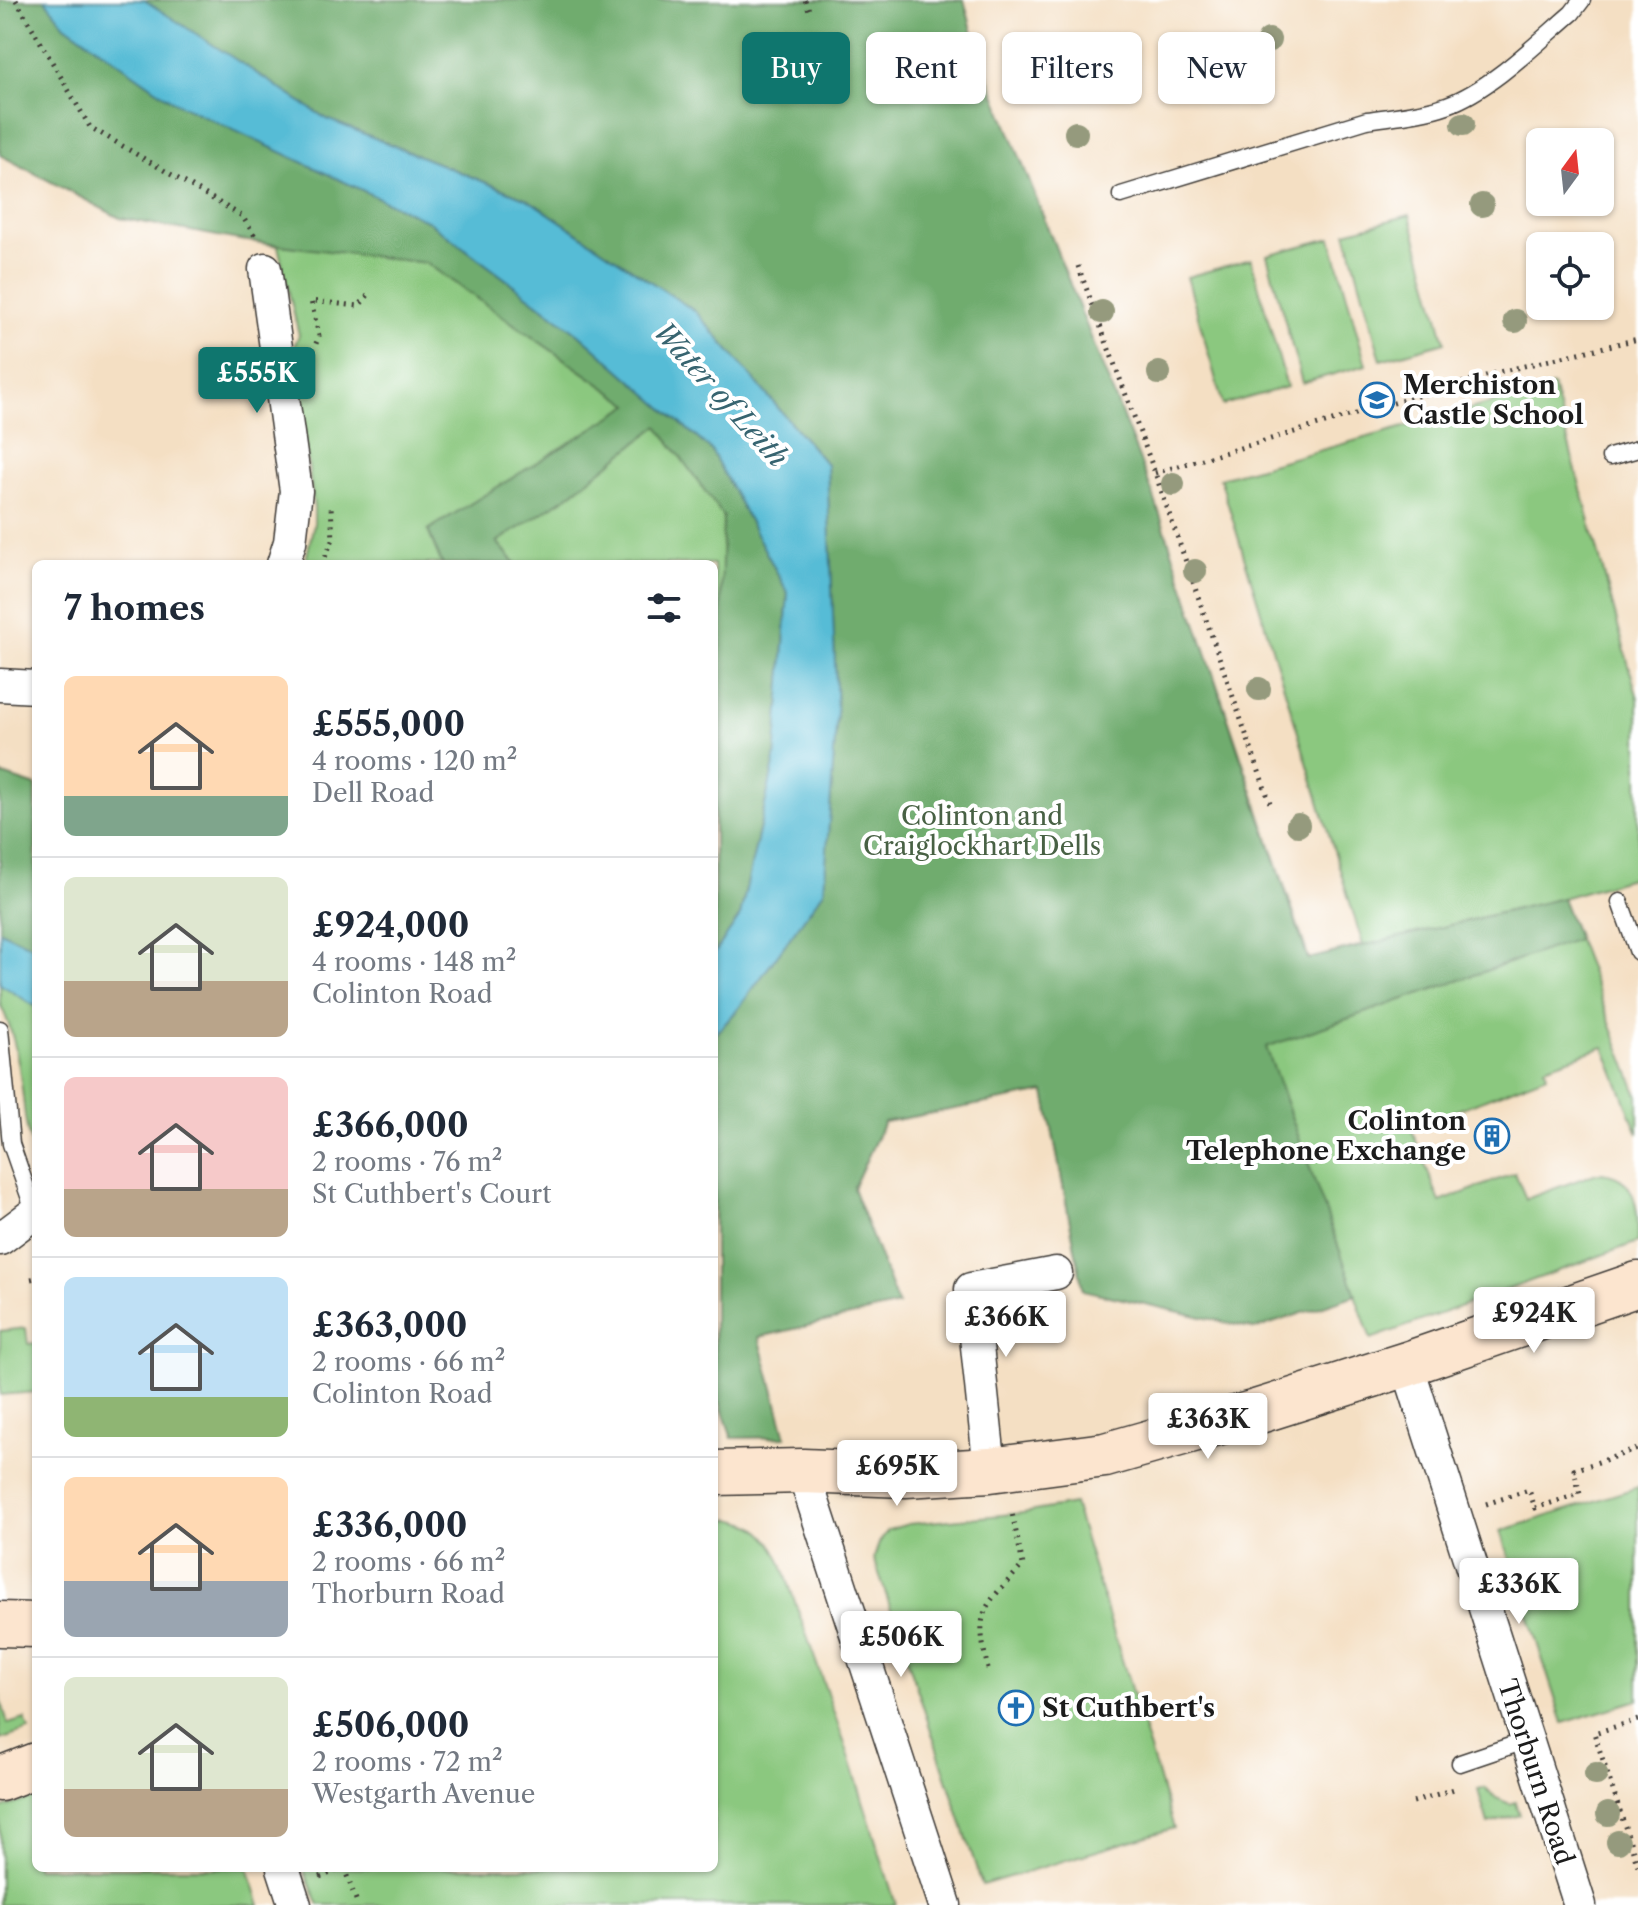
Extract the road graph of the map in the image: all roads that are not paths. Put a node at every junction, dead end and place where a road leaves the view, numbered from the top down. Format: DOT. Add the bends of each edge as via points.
graph roads {
  1 [pos="1582,0"];
  2 [pos="1121,195"];
  3 [pos="265,269"];
  4 [pos="1638,449"];
  5 [pos="1610,457"];
  6 [pos="284,560"];
  7 [pos="0,685"];
  8 [pos="32,687"];
  9 [pos="1620,902"];
  10 [pos="1638,952"];
  11 [pos="0,1029"];
  12 [pos="32,1201"];
  13 [pos="32,1215"];
  14 [pos="0,1239"];
  15 [pos="1056,1273"];
  16 [pos="1638,1284"];
  17 [pos="1407,1364"];
  18 [pos="990,1470"];
  19 [pos="803,1471"];
  20 [pos="718,1473"];
  21 [pos="0,1624"];
  22 [pos="32,1625"];
  23 [pos="1525,1741"];
  24 [pos="1460,1763"];
  25 [pos="32,1767"];
  26 [pos="0,1779"];
  27 [pos="284,1872"];
  28 [pos="295,1905"];
  29 [pos="945,1905"];
  30 [pos="1580,1905"];
  1 -- 2 [label="lane" via="1491,80 1448,105 1367,120"];
  3 -- 6 [label="street" via="296,491"];
  4 -- 5 [label="lane"];
  7 -- 8 [label="street"];
  9 -- 10 [label="lane"];
  11 -- 12 [label="lane" via="11,1144"];
  13 -- 14 [label="street"];
  15 -- 18 [label="street" via="971,1289"];
  16 -- 17 [label="main road"];
  17 -- 18 [label="main road" via="1105,1455"];
  17 -- 23 [label="street, Thorburn Road"];
  18 -- 19 [label="main road" via="905,1475"];
  19 -- 20 [label="main road"];
  19 -- 29 [label="street"];
  21 -- 22 [label="main road"];
  23 -- 24 [label="lane"];
  23 -- 30 [label="street, Thorburn Road"];
  25 -- 26 [label="main road"];
  27 -- 28 [label="street"];
}
